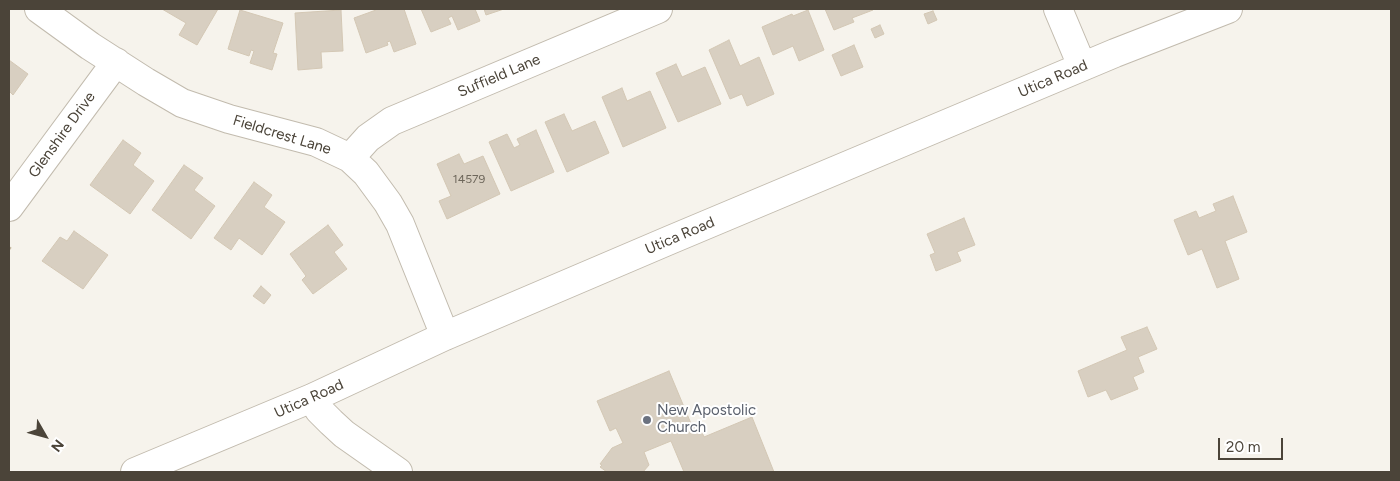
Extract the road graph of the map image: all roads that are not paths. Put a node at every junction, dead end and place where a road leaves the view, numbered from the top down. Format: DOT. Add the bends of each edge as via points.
graph roads {
  1 [pos="39,9"];
  2 [pos="658,9"];
  3 [pos="1058,9"];
  4 [pos="1228,9"];
  5 [pos="116,62"];
  6 [pos="1082,66"];
  7 [pos="350,158"];
  8 [pos="9,208"];
  9 [pos="445,336"];
  10 [pos="312,398"];
  11 [pos="135,472"];
  12 [pos="398,472"];
  1 -- 5 [label="street, Fieldcrest Lane"];
  2 -- 7 [label="street, Suffield Lane" via="392,121 368,138"];
  3 -- 6 [label="street"];
  4 -- 6 [label="street, Utica Road"];
  5 -- 7 [label="street, Fieldcrest Lane" via="182,102 229,119 316,142"];
  5 -- 8 [label="street, Glenshire Drive"];
  6 -- 9 [label="street, Utica Road"];
  7 -- 9 [label="street, Fieldcrest Lane" via="366,173 400,224"];
  9 -- 10 [label="street, Utica Road"];
  10 -- 11 [label="street, Utica Road"];
  10 -- 12 [label="street" via="319,410 344,434"];
}
